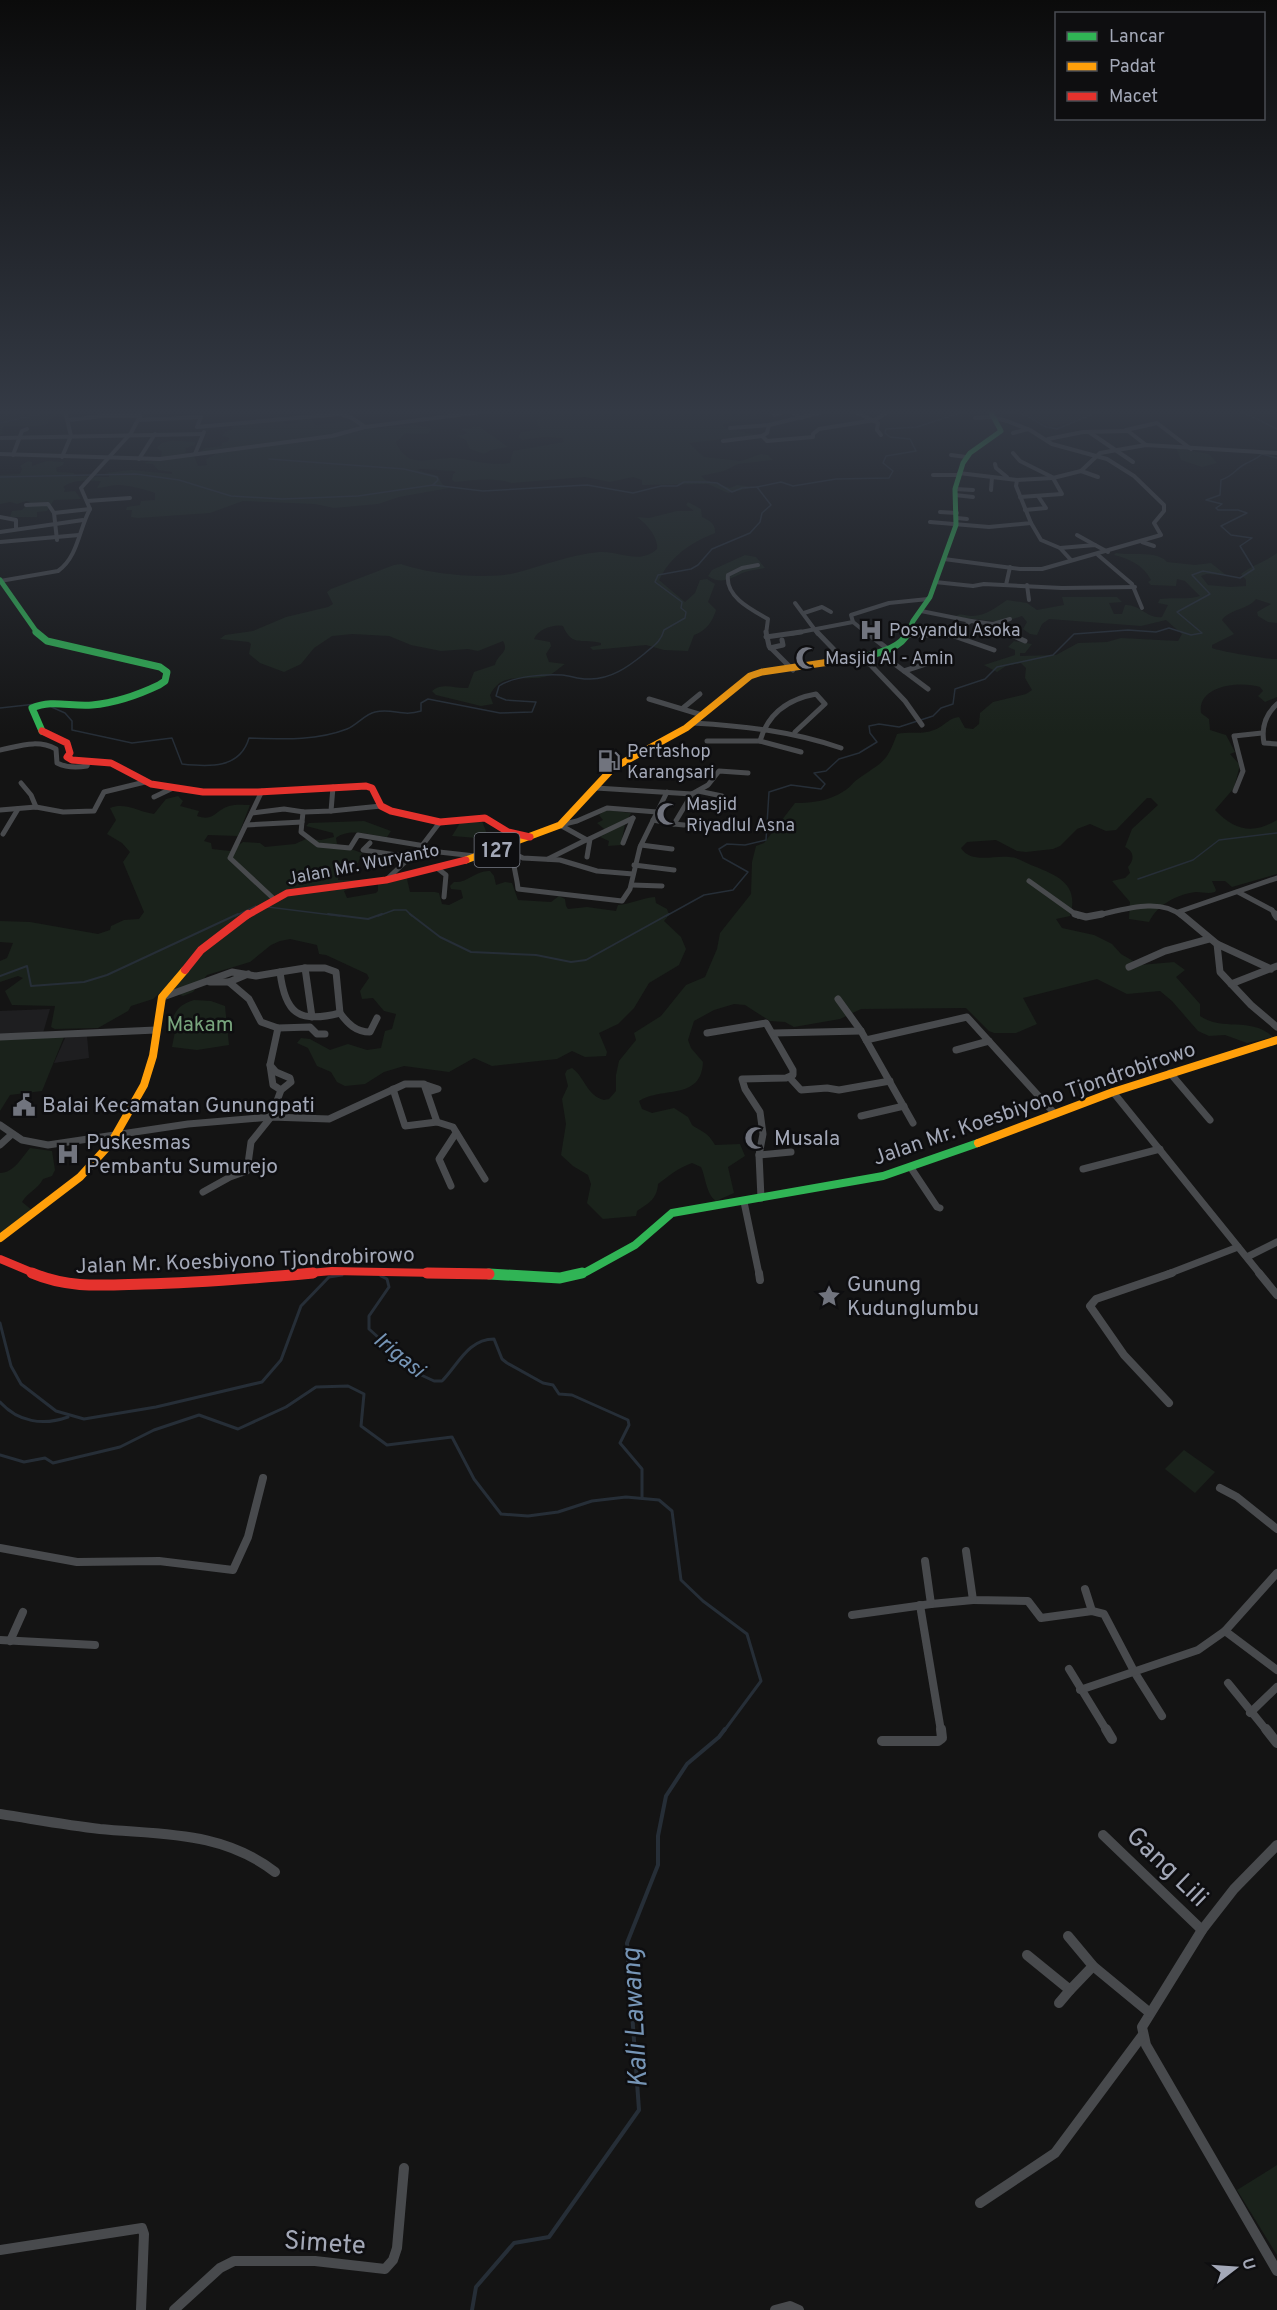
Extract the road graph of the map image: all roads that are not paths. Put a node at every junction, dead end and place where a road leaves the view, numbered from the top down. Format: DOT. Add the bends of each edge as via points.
graph roads {
  1 [pos="6,519"];
  2 [pos="53,519"];
  3 [pos="959,519"];
  4 [pos="1029,519"];
  5 [pos="1158,519"];
  6 [pos="83,520"];
  7 [pos="930,522"];
  8 [pos="1031,523"];
  9 [pos="52,524"];
  10 [pos="16,529"];
  11 [pos="8,530"];
  12 [pos="0,532"];
  13 [pos="79,535"];
  14 [pos="1077,535"];
  15 [pos="57,539"];
  16 [pos="10,541"];
  17 [pos="0,542"];
  18 [pos="1142,542"];
  19 [pos="1095,544"];
  20 [pos="1154,546"];
  21 [pos="1059,548"];
  22 [pos="1108,552"];
  23 [pos="1098,555"];
  24 [pos="944,559"];
  25 [pos="1071,560"];
  26 [pos="758,565"];
  27 [pos="1010,567"];
  28 [pos="0,580"];
  29 [pos="936,582"];
  30 [pos="1006,585"];
  31 [pos="1027,585"];
  32 [pos="1135,587"];
  33 [pos="928,599"];
  34 [pos="1029,600"];
  35 [pos="795,603"];
  36 [pos="1142,608"];
  37 [pos="921,611"];
  38 [pos="831,612"];
  39 [pos="804,613"];
  40 [pos="1010,619"];
  41 [pos="971,621"];
  42 [pos="853,622"];
  43 [pos="993,625"];
  44 [pos="817,630"];
  45 [pos="909,634"];
  46 [pos="951,635"];
  47 [pos="766,637"];
  48 [pos="782,640"];
  49 [pos="1024,641"];
  50 [pos="770,648"];
  51 [pos="994,650"];
  52 [pos="885,651"];
  53 [pos="863,657"];
  54 [pos="944,658"];
  55 [pos="845,661"];
  56 [pos="793,670"];
  57 [pos="904,671"];
  58 [pos="928,689"];
  59 [pos="700,694"];
  60 [pos="649,699"];
  61 [pos="1277,704"];
  62 [pos="683,708"];
  63 [pos="702,715"];
  64 [pos="918,722"];
  65 [pos="693,723"];
  66 [pos="763,727"];
  67 [pos="795,732"];
  68 [pos="1262,733"];
  69 [pos="707,741"];
  70 [pos="760,741"];
  71 [pos="1277,744"];
  72 [pos="841,748"];
  73 [pos="0,750"];
  74 [pos="801,752"];
  75 [pos="88,763"];
  76 [pos="748,773"];
  77 [pos="145,782"];
  78 [pos="21,783"];
  79 [pos="173,788"];
  80 [pos="333,788"];
  81 [pos="596,788"];
  82 [pos="262,791"];
  83 [pos="1235,791"];
  84 [pos="667,792"];
  85 [pos="695,793"];
  86 [pos="722,796"];
  87 [pos="154,797"];
  88 [pos="381,806"];
  89 [pos="36,807"];
  90 [pos="18,809"];
  91 [pos="0,810"];
  92 [pos="636,810"];
  93 [pos="331,811"];
  94 [pos="303,812"];
  95 [pos="657,812"];
  96 [pos="252,813"];
  97 [pos="633,818"];
  98 [pos="653,820"];
  99 [pos="302,822"];
  100 [pos="440,822"];
  101 [pos="674,824"];
  102 [pos="246,825"];
  103 [pos="560,825"];
  104 [pos="684,825"];
  105 [pos="3,834"];
  106 [pos="530,837"];
  107 [pos="588,839"];
  108 [pos="370,843"];
  109 [pos="623,843"];
  110 [pos="641,845"];
  111 [pos="423,848"];
  112 [pos="501,848"];
  113 [pos="672,849"];
  114 [pos="514,854"];
  115 [pos="410,857"];
  116 [pos="479,857"];
  117 [pos="587,857"];
  118 [pos="547,859"];
  119 [pos="634,866"];
  120 [pos="437,868"];
  121 [pos="674,870"];
  122 [pos="633,874"];
  123 [pos="1277,878"];
  124 [pos="386,880"];
  125 [pos="1029,881"];
  126 [pos="632,885"];
  127 [pos="662,886"];
  128 [pos="1238,892"];
  129 [pos="444,897"];
  130 [pos="270,901"];
  131 [pos="1274,909"];
  132 [pos="1178,912"];
  133 [pos="1277,916"];
  134 [pos="1209,939"];
  135 [pos="1217,944"];
  136 [pos="1129,967"];
  137 [pos="305,968"];
  138 [pos="1274,968"];
  139 [pos="280,972"];
  140 [pos="248,974"];
  141 [pos="207,982"];
  142 [pos="229,982"];
  143 [pos="1231,984"];
  144 [pos="162,997"];
  145 [pos="838,999"];
  146 [pos="340,1013"];
  147 [pos="312,1017"];
  148 [pos="377,1018"];
  149 [pos="1277,1027"];
  150 [pos="278,1028"];
  151 [pos="156,1030"];
  152 [pos="861,1031"];
  153 [pos="325,1034"];
  154 [pos="707,1034"];
  155 [pos="774,1034"];
  156 [pos="0,1037"];
  157 [pos="866,1040"];
  158 [pos="1277,1040"];
  159 [pos="989,1041"];
  160 [pos="956,1050"];
  161 [pos="270,1065"];
  162 [pos="1170,1073"];
  163 [pos="790,1077"];
  164 [pos="890,1081"];
  165 [pos="393,1089"];
  166 [pos="282,1090"];
  167 [pos="1113,1092"];
  168 [pos="904,1106"];
  169 [pos="1055,1114"];
  170 [pos="861,1116"];
  171 [pos="271,1117"];
  172 [pos="1210,1120"];
  173 [pos="437,1122"];
  174 [pos="914,1123"];
  175 [pos="0,1125"];
  176 [pos="118,1133"];
  177 [pos="456,1133"];
  178 [pos="11,1135"];
  179 [pos="0,1145"];
  180 [pos="1160,1149"];
  181 [pos="791,1152"];
  182 [pos="759,1155"];
  183 [pos="911,1168"];
  184 [pos="1083,1169"];
  185 [pos="485,1179"];
  186 [pos="452,1186"];
  187 [pos="203,1192"];
  188 [pos="761,1198"];
  189 [pos="744,1202"];
  190 [pos="940,1208"];
  191 [pos="0,1239"];
  192 [pos="1277,1242"];
  193 [pos="1238,1247"];
  194 [pos="1247,1257"];
  195 [pos="0,1259"];
  196 [pos="760,1280"];
  197 [pos="1277,1295"];
  198 [pos="1169,1403"];
  199 [pos="263,1478"];
  200 [pos="1220,1488"];
  201 [pos="1277,1529"];
  202 [pos="0,1548"];
  203 [pos="966,1551"];
  204 [pos="925,1561"];
  205 [pos="1277,1573"];
  206 [pos="1085,1589"];
  207 [pos="973,1600"];
  208 [pos="931,1604"];
  209 [pos="920,1605"];
  210 [pos="1092,1611"];
  211 [pos="23,1612"];
  212 [pos="852,1615"];
  213 [pos="1225,1631"];
  214 [pos="5,1641"];
  215 [pos="95,1645"];
  216 [pos="1276,1668"];
  217 [pos="1068,1669"];
  218 [pos="1135,1673"];
  219 [pos="1228,1683"];
  220 [pos="1277,1687"];
  221 [pos="1080,1690"];
  222 [pos="1250,1713"];
  223 [pos="1162,1716"];
  224 [pos="1112,1739"];
  225 [pos="882,1742"];
  226 [pos="1277,1743"];
  227 [pos="0,1814"];
  228 [pos="1103,1835"];
  229 [pos="1277,1845"];
  230 [pos="275,1872"];
  231 [pos="1202,1930"];
  232 [pos="1068,1936"];
  233 [pos="1028,1955"];
  234 [pos="1093,1966"];
  235 [pos="1070,1990"];
  236 [pos="1059,2003"];
  237 [pos="1150,2013"];
  238 [pos="1142,2036"];
  239 [pos="404,2168"];
  240 [pos="980,2203"];
  241 [pos="0,2250"];
  242 [pos="1277,2271"];
  243 [pos="141,2310"];
  244 [pos="174,2310"];
  245 [pos="776,2310"];
  246 [pos="799,2310"];
  1 -- 10 [label="street" via="16,520"];
  2 -- 9 [label="street"];
  3 -- 7 [label="street"];
  3 -- 8 [label="street" via="989,528"];
  3 -- 24 [label="main road, Jalan Mr. Wuryanto / 127"];
  4 -- 8 [label="street"];
  5 -- 18 [label="street" via="1154,523 1161,536"];
  6 -- 9 [label="street"];
  6 -- 13 [label="street"];
  8 -- 21 [label="street" via="1036,537"];
  9 -- 10 [label="street"];
  9 -- 15 [label="street"];
  10 -- 11 [label="street"];
  11 -- 12 [label="street"];
  11 -- 16 [label="street"];
  13 -- 15 [label="street"];
  13 -- 28 [label="street" via="63,569"];
  14 -- 19 [label="street"];
  15 -- 16 [label="street"];
  16 -- 17 [label="street"];
  18 -- 20 [label="street"];
  18 -- 22 [label="street"];
  19 -- 21 [label="street"];
  19 -- 22 [label="street"];
  21 -- 25 [label="street"];
  22 -- 23 [label="street"];
  23 -- 25 [label="street"];
  23 -- 32 [label="street"];
  24 -- 27 [label="street"];
  24 -- 29 [label="main road, Jalan Mr. Wuryanto / 127"];
  25 -- 27 [label="street" via="1020,572"];
  26 -- 47 [label="street" via="728,575 727,582 740,603 768,620"];
  27 -- 30 [label="street"];
  28 -- 75 [label="main road" via="33,630 47,641 165,669 165,681 156,686 93,705 39,704 32,708 45,736 67,743 70,759"];
  29 -- 30 [label="street"];
  29 -- 33 [label="main road, Jalan Mr. Wuryanto / 127"];
  30 -- 31 [label="street"];
  31 -- 32 [label="street"];
  31 -- 34 [label="street"];
  32 -- 36 [label="street"];
  33 -- 37 [label="main road, Jalan Mr. Wuryanto / 127"];
  33 -- 42 [label="street" via="858,612 851,615"];
  35 -- 39 [label="street"];
  37 -- 41 [label="street"];
  37 -- 45 [label="main road, Jalan Mr. Wuryanto / 127"];
  38 -- 39 [label="street" via="822,607"];
  39 -- 44 [label="street"];
  40 -- 43 [label="street"];
  41 -- 43 [label="street"];
  41 -- 46 [label="street"];
  42 -- 44 [label="street"];
  42 -- 52 [label="street"];
  43 -- 49 [label="street"];
  44 -- 47 [label="street"];
  44 -- 55 [label="street"];
  45 -- 46 [label="street"];
  45 -- 52 [label="main road, Jalan Mr. Wuryanto / 127" via="902,643"];
  46 -- 51 [label="street"];
  47 -- 50 [label="street"];
  48 -- 50 [label="street" via="783,645"];
  50 -- 56 [label="street"];
  52 -- 53 [label="main road, Jalan Mr. Wuryanto / 127"];
  52 -- 57 [label="street"];
  53 -- 55 [label="main road, Jalan Mr. Wuryanto / 127"];
  53 -- 64 [label="street" via="905,701"];
  54 -- 57 [label="street"];
  55 -- 56 [label="main road, Jalan Mr. Wuryanto / 127"];
  56 -- 63 [label="main road, Jalan Mr. Wuryanto / 127" via="750,676"];
  57 -- 58 [label="street"];
  59 -- 62 [label="street"];
  60 -- 62 [label="street"];
  61 -- 68 [label="street" via="1263,722"];
  62 -- 63 [label="street"];
  63 -- 65 [label="main road, Jalan Mr. Wuryanto / 127"];
  65 -- 66 [label="street"];
  65 -- 81 [label="main road, Jalan Mr. Wuryanto / 127" via="615,767"];
  66 -- 67 [label="street"];
  66 -- 67 [label="street" via="791,700 814,694 825,704"];
  66 -- 70 [label="street"];
  67 -- 72 [label="street"];
  68 -- 71 [label="street" via="1264,742"];
  68 -- 83 [label="street" via="1234,736 1244,766 1242,783"];
  69 -- 70 [label="street"];
  70 -- 74 [label="street"];
  73 -- 75 [label="street" via="23,743 49,744 56,749 60,765 77,768"];
  75 -- 77 [label="main road" via="121,766"];
  76 -- 85 [label="street" via="719,771"];
  77 -- 79 [label="main road"];
  77 -- 89 [label="street" via="104,792 94,811 63,812"];
  78 -- 89 [label="street"];
  79 -- 82 [label="main road"];
  79 -- 87 [label="street"];
  80 -- 82 [label="main road"];
  80 -- 88 [label="main road" via="370,787"];
  80 -- 93 [label="street"];
  81 -- 84 [label="street"];
  81 -- 103 [label="main road, Jalan Mr. Wuryanto / 127"];
  82 -- 96 [label="street"];
  84 -- 85 [label="street"];
  84 -- 95 [label="street"];
  85 -- 86 [label="street"];
  85 -- 101 [label="street" via="680,809"];
  88 -- 93 [label="street"];
  88 -- 100 [label="main road"];
  89 -- 90 [label="street"];
  90 -- 91 [label="street"];
  90 -- 105 [label="street"];
  92 -- 95 [label="street"];
  92 -- 97 [label="street"];
  92 -- 103 [label="street" via="602,808"];
  93 -- 94 [label="street"];
  94 -- 96 [label="street" via="284,809"];
  94 -- 99 [label="street"];
  95 -- 98 [label="street"];
  96 -- 102 [label="street"];
  97 -- 107 [label="street"];
  97 -- 109 [label="street"];
  98 -- 101 [label="street"];
  98 -- 110 [label="street"];
  99 -- 102 [label="street"];
  99 -- 111 [label="street" via="301,832 318,845 349,848 359,835"];
  100 -- 106 [label="main road" via="485,818 508,832"];
  100 -- 111 [label="street"];
  101 -- 104 [label="street"];
  102 -- 130 [label="street" via="230,858"];
  103 -- 106 [label="main road, Jalan Mr. Wuryanto / 127"];
  103 -- 107 [label="street"];
  106 -- 112 [label="main road, Jalan Mr. Wuryanto / 127"];
  107 -- 117 [label="street"];
  107 -- 118 [label="street"];
  108 -- 115 [label="street" via="363,850"];
  110 -- 113 [label="street"];
  110 -- 119 [label="street"];
  111 -- 115 [label="street"];
  111 -- 116 [label="street"];
  112 -- 114 [label="street"];
  112 -- 116 [label="main road, Jalan Mr. Wuryanto / 127"];
  114 -- 118 [label="street"];
  114 -- 126 [label="street" via="512,864 518,889 621,902"];
  115 -- 124 [label="street"];
  116 -- 120 [label="main road, Jalan Mr. Wuryanto / 127"];
  118 -- 122 [label="street" via="597,871"];
  119 -- 121 [label="street"];
  119 -- 122 [label="street"];
  120 -- 124 [label="main road, Jalan Mr. Wuryanto / 127"];
  120 -- 129 [label="street" via="446,875"];
  122 -- 126 [label="street"];
  123 -- 128 [label="street"];
  124 -- 130 [label="main road, Jalan Mr. Wuryanto / 127" via="312,888"];
  125 -- 132 [label="street" via="1077,916 1155,905"];
  126 -- 127 [label="street"];
  128 -- 131 [label="street"];
  128 -- 132 [label="street"];
  130 -- 144 [label="main road, Jalan Mr. Wuryanto / 127" via="201,950"];
  131 -- 133 [label="street"];
  132 -- 134 [label="street"];
  134 -- 135 [label="street"];
  134 -- 136 [label="street" via="1165,951"];
  135 -- 138 [label="street"];
  135 -- 143 [label="street" via="1220,972"];
  137 -- 139 [label="street"];
  137 -- 146 [label="street" via="336,972"];
  137 -- 147 [label="street"];
  138 -- 143 [label="street"];
  139 -- 140 [label="street"];
  139 -- 147 [label="street" via="288,1007"];
  140 -- 141 [label="street" via="232,972"];
  140 -- 142 [label="street"];
  141 -- 142 [label="street"];
  141 -- 144 [label="street"];
  142 -- 150 [label="street" via="249,999 261,1022"];
  143 -- 149 [label="street"];
  144 -- 151 [label="main road, Jalan Mr. Wuryanto / 127"];
  145 -- 152 [label="street"];
  146 -- 147 [label="street"];
  146 -- 148 [label="street" via="346,1022 364,1033 370,1032"];
  150 -- 153 [label="street" via="310,1028"];
  150 -- 161 [label="street"];
  151 -- 156 [label="street"];
  151 -- 176 [label="main road, Jalan Mr. Wuryanto / 127" via="144,1085"];
  152 -- 155 [label="street"];
  152 -- 157 [label="street"];
  154 -- 155 [label="street" via="765,1023"];
  155 -- 163 [label="street" via="793,1070"];
  157 -- 159 [label="street" via="965,1017"];
  157 -- 164 [label="street"];
  158 -- 162 [label="main road, Jalan Mr. Koesbiyono Tjondrobirowo"];
  159 -- 160 [label="street"];
  159 -- 169 [label="street"];
  161 -- 166 [label="street" via="273,1085"];
  161 -- 166 [label="street" via="290,1078"];
  162 -- 167 [label="main road, Jalan Mr. Koesbiyono Tjondrobirowo"];
  162 -- 172 [label="street"];
  163 -- 164 [label="street" via="801,1090 839,1090"];
  163 -- 182 [label="street" via="741,1079 760,1112 763,1134"];
  164 -- 168 [label="street"];
  165 -- 171 [label="street" via="331,1119"];
  165 -- 173 [label="street" via="407,1083 427,1089"];
  165 -- 173 [label="street" via="405,1126"];
  166 -- 171 [label="street"];
  167 -- 169 [label="main road, Jalan Mr. Koesbiyono Tjondrobirowo"];
  167 -- 180 [label="street"];
  168 -- 170 [label="street"];
  168 -- 174 [label="street"];
  169 -- 183 [label="main road, Jalan Mr. Koesbiyono Tjondrobirowo"];
  171 -- 176 [label="street"];
  171 -- 187 [label="street" via="251,1142 247,1171"];
  173 -- 177 [label="street" via="452,1125"];
  175 -- 178 [label="street"];
  176 -- 178 [label="street" via="48,1145 29,1143"];
  176 -- 191 [label="main road, Jalan Mr. Wuryanto / 127" via="80,1177"];
  177 -- 185 [label="street"];
  177 -- 186 [label="street" via="439,1159"];
  178 -- 179 [label="street"];
  180 -- 184 [label="street"];
  180 -- 193 [label="street"];
  181 -- 182 [label="street"];
  182 -- 188 [label="street"];
  183 -- 188 [label="main road, Jalan Mr. Koesbiyono Tjondrobirowo"];
  183 -- 190 [label="street"];
  188 -- 189 [label="main road, Jalan Mr. Koesbiyono Tjondrobirowo"];
  189 -- 195 [label="main road, Jalan Mr. Koesbiyono Tjondrobirowo" via="672,1213 635,1245 586,1272 560,1278 332,1271 209,1283 78,1286 51,1281"];
  189 -- 196 [label="street"];
  192 -- 194 [label="street"];
  193 -- 194 [label="street"];
  193 -- 198 [label="street" via="1096,1299 1090,1306 1124,1355"];
  194 -- 197 [label="street"];
  199 -- 202 [label="street" via="248,1537 233,1570 159,1561 77,1562"];
  200 -- 201 [label="street"];
  203 -- 207 [label="street"];
  204 -- 208 [label="street"];
  205 -- 213 [label="street"];
  206 -- 210 [label="street"];
  207 -- 208 [label="street"];
  207 -- 210 [label="street" via="1028,1601 1041,1618"];
  208 -- 209 [label="street"];
  209 -- 212 [label="street"];
  209 -- 225 [label="street" via="942,1738"];
  210 -- 218 [label="street" via="1104,1614"];
  211 -- 214 [label="street"];
  213 -- 216 [label="street"];
  213 -- 218 [label="street" via="1198,1650"];
  214 -- 215 [label="street"];
  217 -- 221 [label="street"];
  218 -- 221 [label="street"];
  218 -- 223 [label="street"];
  219 -- 222 [label="street"];
  220 -- 222 [label="street"];
  221 -- 224 [label="street"];
  222 -- 226 [label="street"];
  227 -- 230 [label="street" via="113,1830 164,1832 240,1849 261,1859"];
  228 -- 231 [label="street, Gang Lili"];
  229 -- 231 [label="street" via="1234,1889"];
  231 -- 237 [label="street"];
  232 -- 234 [label="street"];
  233 -- 235 [label="street"];
  234 -- 235 [label="street"];
  234 -- 237 [label="street"];
  235 -- 236 [label="street"];
  237 -- 238 [label="street"];
  238 -- 240 [label="street" via="1055,2153"];
  238 -- 242 [label="street"];
  239 -- 244 [label="street, Simete" via="397,2248 385,2269 315,2261 234,2261 220,2268"];
  241 -- 243 [label="street" via="142,2228"];
  245 -- 246 [label="street" via="790,2306"];
}
